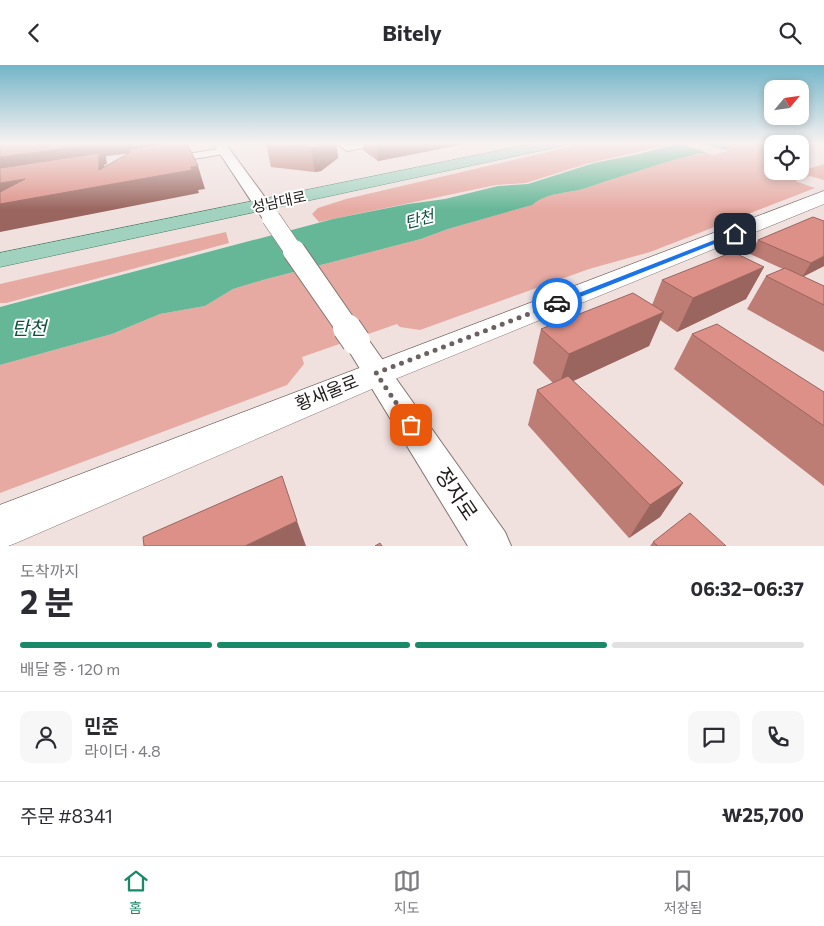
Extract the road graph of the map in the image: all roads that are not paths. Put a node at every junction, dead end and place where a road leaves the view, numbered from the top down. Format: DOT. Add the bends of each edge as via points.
graph roads {
  1 [pos="235,165"];
  2 [pos="428,165"];
  3 [pos="455,165"];
  4 [pos="824,197"];
  5 [pos="263,207"];
  6 [pos="0,247"];
  7 [pos="0,260"];
  8 [pos="376,373"];
  9 [pos="0,527"];
  10 [pos="491,546"];
  1 -- 5 [label="street"];
  2 -- 5 [label="main road, 성남대로"];
  3 -- 5 [label="main road, 성남대로"];
  4 -- 8 [label="main road, 황새울로"];
  5 -- 6 [label="main road, 성남대로"];
  5 -- 7 [label="main road, 성남대로"];
  5 -- 8 [label="street, 정자로, bridge"];
  8 -- 9 [label="main road, 황새울로"];
  8 -- 10 [label="street, 정자로"];
}
